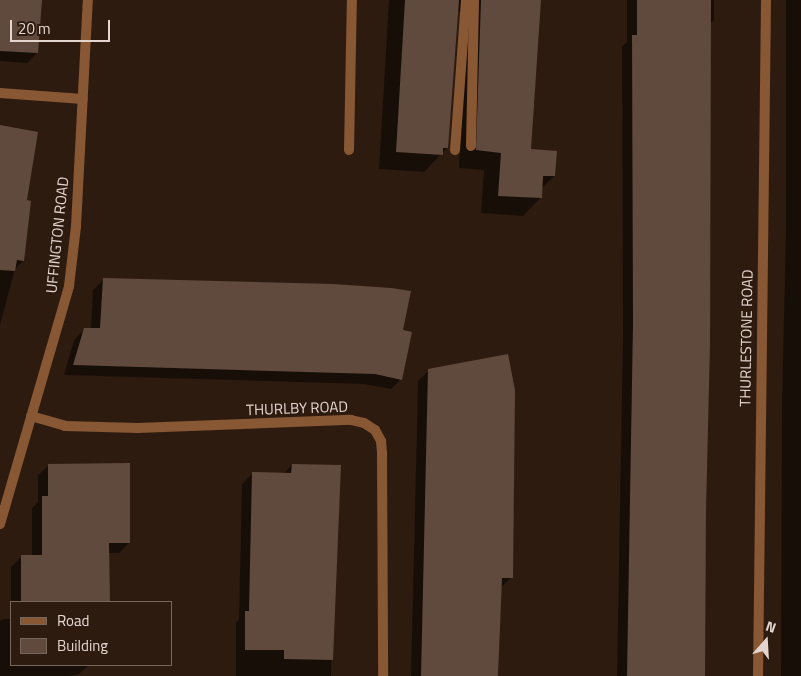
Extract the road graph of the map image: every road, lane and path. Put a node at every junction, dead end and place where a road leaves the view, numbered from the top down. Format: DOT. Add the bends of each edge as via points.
graph roads {
  1 [pos="88,0"];
  2 [pos="352,0"];
  3 [pos="466,0"];
  4 [pos="474,0"];
  5 [pos="766,0"];
  6 [pos="0,93"];
  7 [pos="83,99"];
  8 [pos="471,146"];
  9 [pos="349,150"];
  10 [pos="455,150"];
  11 [pos="31,416"];
  12 [pos="0,524"];
  13 [pos="383,676"];
  14 [pos="758,676"];
  1 -- 7 [label="street, UFFINGTON ROAD"];
  2 -- 9 [label="street"];
  3 -- 10 [label="street"];
  4 -- 8 [label="street"];
  5 -- 14 [label="street, THURLESTONE ROAD"];
  6 -- 7 [label="street"];
  7 -- 11 [label="street, UFFINGTON ROAD" via="76,226 69,286"];
  11 -- 12 [label="street, UFFINGTON ROAD"];
  11 -- 13 [label="street, THURLBY ROAD" via="65,426 138,428 351,420 375,430 381,441 382,453"];
}
